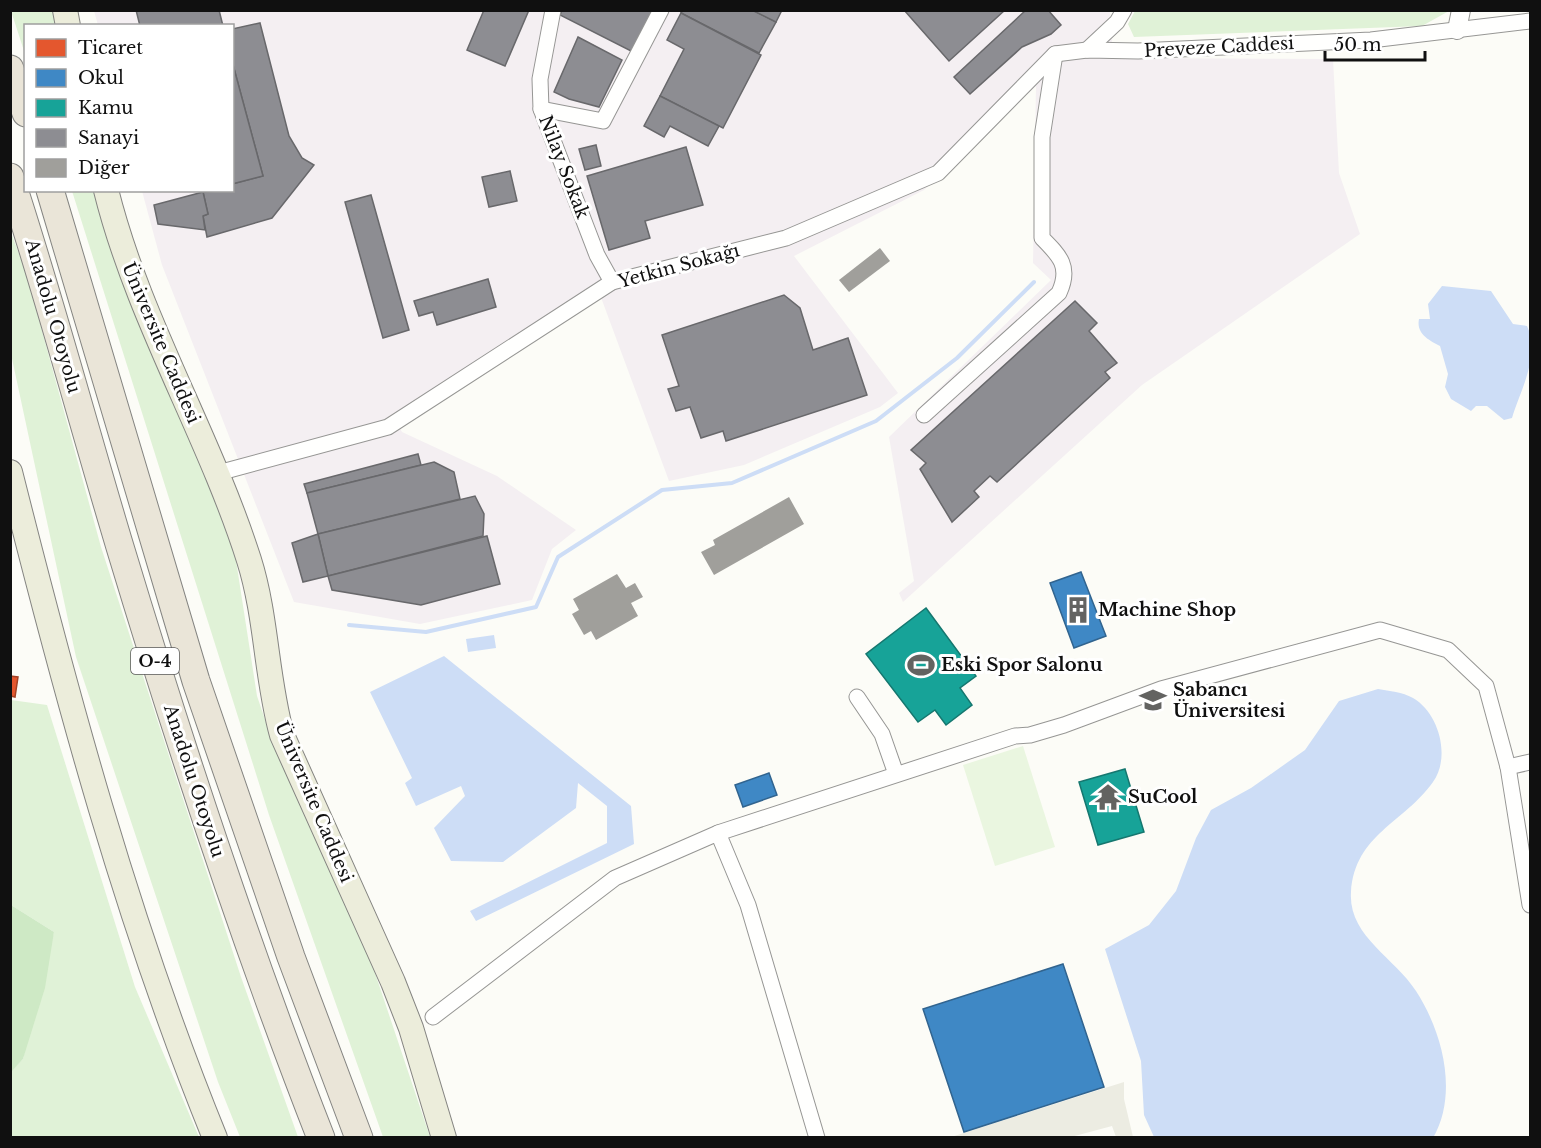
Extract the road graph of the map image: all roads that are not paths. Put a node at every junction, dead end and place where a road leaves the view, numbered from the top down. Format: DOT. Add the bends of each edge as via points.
graph roads {
  1 [pos="553,10"];
  2 [pos="661,10"];
  3 [pos="1124,10"];
  4 [pos="1461,10"];
  5 [pos="1530,21"];
  6 [pos="1457,30"];
  7 [pos="1087,50"];
  8 [pos="1055,54"];
  9 [pos="10,69"];
  10 [pos="24,108"];
  11 [pos="541,109"];
  12 [pos="10,177"];
  13 [pos="51,192"];
  14 [pos="106,192"];
  15 [pos="612,282"];
  16 [pos="924,415"];
  17 [pos="10,472"];
  18 [pos="218,473"];
  19 [pos="857,697"];
  20 [pos="1530,762"];
  21 [pos="1508,766"];
  22 [pos="896,774"];
  23 [pos="718,834"];
  24 [pos="1530,905"];
  25 [pos="432,1017"];
  26 [pos="215,1137"];
  27 [pos="321,1137"];
  28 [pos="359,1137"];
  29 [pos="444,1137"];
  30 [pos="817,1137"];
  1 -- 11 [label="street, Nilay Sokak" via="540,79"];
  2 -- 11 [label="street" via="603,121"];
  3 -- 7 [label="street" via="1117,22"];
  4 -- 6 [label="street"];
  5 -- 6 [label="street, Preveze Caddesi"];
  6 -- 7 [label="street, Preveze Caddesi" via="1371,40"];
  7 -- 8 [label="street"];
  8 -- 15 [label="street, Yetkin Sokağı" via="938,172 786,238"];
  8 -- 16 [label="street" via="1042,137 1042,238 1062,259 1064,282 1059,293"];
  9 -- 10 [label="highway"];
  11 -- 15 [label="street, Nilay Sokak" via="597,255"];
  12 -- 27 [label="highway, Anadolu Otoyolu / O-4" via="211,836"];
  13 -- 28 [label="highway, Anadolu Otoyolu / O-4" via="196,681 291,957"];
  14 -- 18 [label="main road, Üniversite Caddesi" via="119,242"];
  15 -- 18 [label="street, Yetkin Sokağı" via="388,427"];
  17 -- 26 [label="main road" via="100,814 181,1053"];
  18 -- 29 [label="main road, Üniversite Caddesi" via="249,562 262,617 272,699 282,735 393,982"];
  19 -- 22 [label="street" via="882,734"];
  20 -- 21 [label="street"];
  21 -- 22 [label="street" via="1486,686 1448,650 1380,630 1161,689 1064,725 1015,736"];
  21 -- 24 [label="street"];
  22 -- 23 [label="street"];
  23 -- 25 [label="street" via="615,878"];
  23 -- 30 [label="street" via="748,905"];
}
